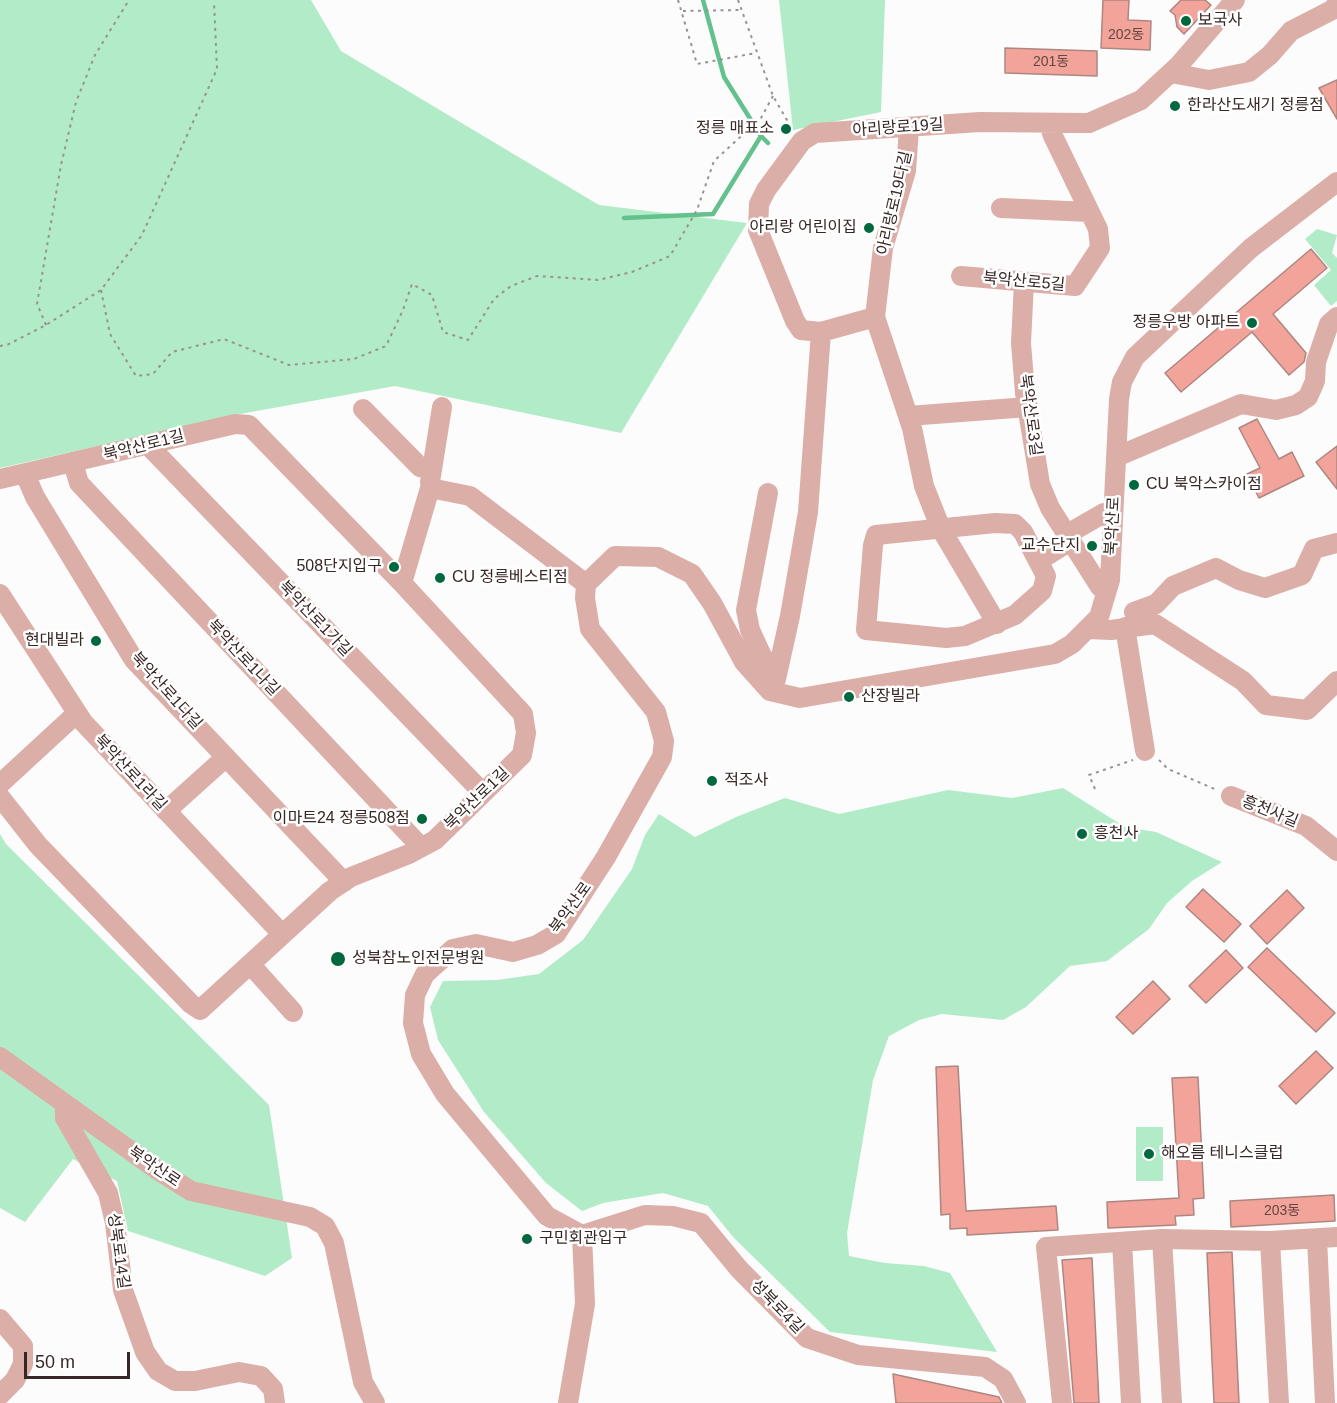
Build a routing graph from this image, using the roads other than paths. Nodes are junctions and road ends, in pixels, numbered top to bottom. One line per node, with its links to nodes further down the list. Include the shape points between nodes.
1 (1235, 0): 3 (street, 아리랑로19길)
2 (1337, 4): 3 (street, via 1291,31 1249,72 1209,80)
3 (1171, 73): 4 (street, 아리랑로19길, via 1142,100 1089,123)
4 (1049, 123): 5 (street, 아리랑로19길, via 980,122); 8 (street, 북악산로5길)
5 (909, 128): 11 (street, 아리랑로19다길, via 906,171 883,248); 13 (street, 아리랑로19길, via 815,133 802,141 759,204 758,230 795,321 801,330)
6 (1337, 182): 19 (street, 북악산로, via 1251,248 1135,357 1122,382)
7 (1001, 207): 8 (street)
8 (1089, 212): 10 (street, 북악산로5길, via 1098,229 1100,248 1075,286)
9 (961, 276): 10 (street, 북악산로5길)
10 (1024, 282): 15 (street, 북악산로3길, via 1021,343)
11 (875, 317): 13 (street); 17 (street, 아리랑로19다길)
12 (1337, 317): 19 (street, via 1329,324 1308,397 1296,405 1276,410 1241,404)
13 (821, 332): 38 (street, via 808,512)
14 (442, 407): 23 (street)
15 (1028, 407): 17 (street); 27 (street, 북악산로3길, via 1040,484)
16 (363, 409): 23 (street)
17 (908, 416): 26 (street, 아리랑로19다길, via 924,486)
18 (148, 445): 20 (street, 북악산로1길); 31 (street, 북악산로1길, via 235,424 249,426); 43 (street, 북악산로1가길)
19 (1116, 457): 25 (street, 북악산로)
20 (73, 463): 21 (street, 북악산로1길); 47 (street, 북악산로1나길, via 79,483)
21 (25, 474): 22 (street, 북악산로1길); 41 (street, 북악산로1다길, via 35,497 134,660)
22 (0, 479)
23 (431, 479): 31 (street); 32 (street, via 470,496)
24 (768, 493): 38 (street, via 746,610 750,630)
25 (1113, 513): 27 (street, via 1104,513 1071,532); 36 (street, 북악산로, via 1110,580 1099,617)
26 (941, 529): 29 (street, via 1015,524); 35 (street, 아리랑로19다길); 35 (street, via 876,535 866,630 946,638 965,636)
27 (1070, 541): 29 (street); 30 (street, 북악산로3길)
28 (1337, 543): 34 (street, via 1314,549 1302,575 1265,588 1216,568 1173,586 1156,604)
29 (1040, 560): 35 (street, via 1046,576 1042,591 1015,615)
30 (1094, 580)
31 (402, 583): 43 (street, 북악산로1길, via 523,714 526,733 522,755)
32 (586, 584): 38 (street, via 615,556 658,557 692,574 744,662); 55 (street, 북악산로, via 590,629 656,712 664,741 662,757 612,848 556,934 513,952 476,944 453,949 425,974 415,995 413,1023 422,1054 445,1094 547,1216)
33 (0, 594): 39 (street, 북악산로1라길)
34 (1125, 614): 36 (street, via 1111,630); 37 (street, via 1155,624 1243,681 1266,705 1307,710); 40 (street)
35 (997, 624)
36 (1087, 629): 38 (street, 북악산로, via 1055,654 800,698)
37 (1337, 681)
38 (774, 682)
39 (77, 713): 42 (street); 46 (street, 북악산로1라길)
40 (1147, 754)
41 (226, 757): 46 (street); 49 (street, 북악산로1다길)
42 (0, 784)
43 (483, 793): 47 (street, 북악산로1길, via 435,840)
44 (1231, 796): 48 (street, 흥천사길, via 1306,826)
45 (0, 797): 51 (street, 북악산로1길, via 38,845 191,1004 200,1010)
46 (166, 811): 50 (street, 북악산로1라길)
47 (421, 848): 49 (street, 북악산로1길)
48 (1337, 851)
49 (344, 882): 50 (street, 북악산로1길)
50 (282, 934): 51 (street, 북악산로1길)
51 (250, 964): 52 (street)
52 (293, 1012)
53 (0, 1057): 54 (street, 북악산로)
54 (65, 1105): 63 (street, 성북로14길, via 64,1118 108,1193 116,1223 123,1290 145,1352 158,1371 175,1381 239,1372 261,1376 273,1389); 64 (street, 북악산로, via 191,1191 310,1216 325,1226 334,1243 363,1382)
55 (582, 1235): 65 (street, via 585,1304); 66 (street, 성북로4길, via 645,1215 701,1223 807,1338 858,1355 985,1367 1003,1379)
56 (1337, 1237): 58 (street)
57 (1162, 1239): 59 (street); 60 (street); 69 (street)
58 (1317, 1239): 59 (street); 71 (street)
59 (1270, 1240): 70 (street)
60 (1122, 1242): 67 (street, via 1046,1246); 68 (street)
61 (0, 1319): 62 (street, via 23,1346 23,1364 15,1380)
62 (0, 1395)
63 (275, 1403)
64 (375, 1403)
65 (568, 1403)
66 (1016, 1403)
67 (1062, 1403)
68 (1131, 1403)
69 (1172, 1403)
70 (1279, 1403)
71 (1325, 1403)

